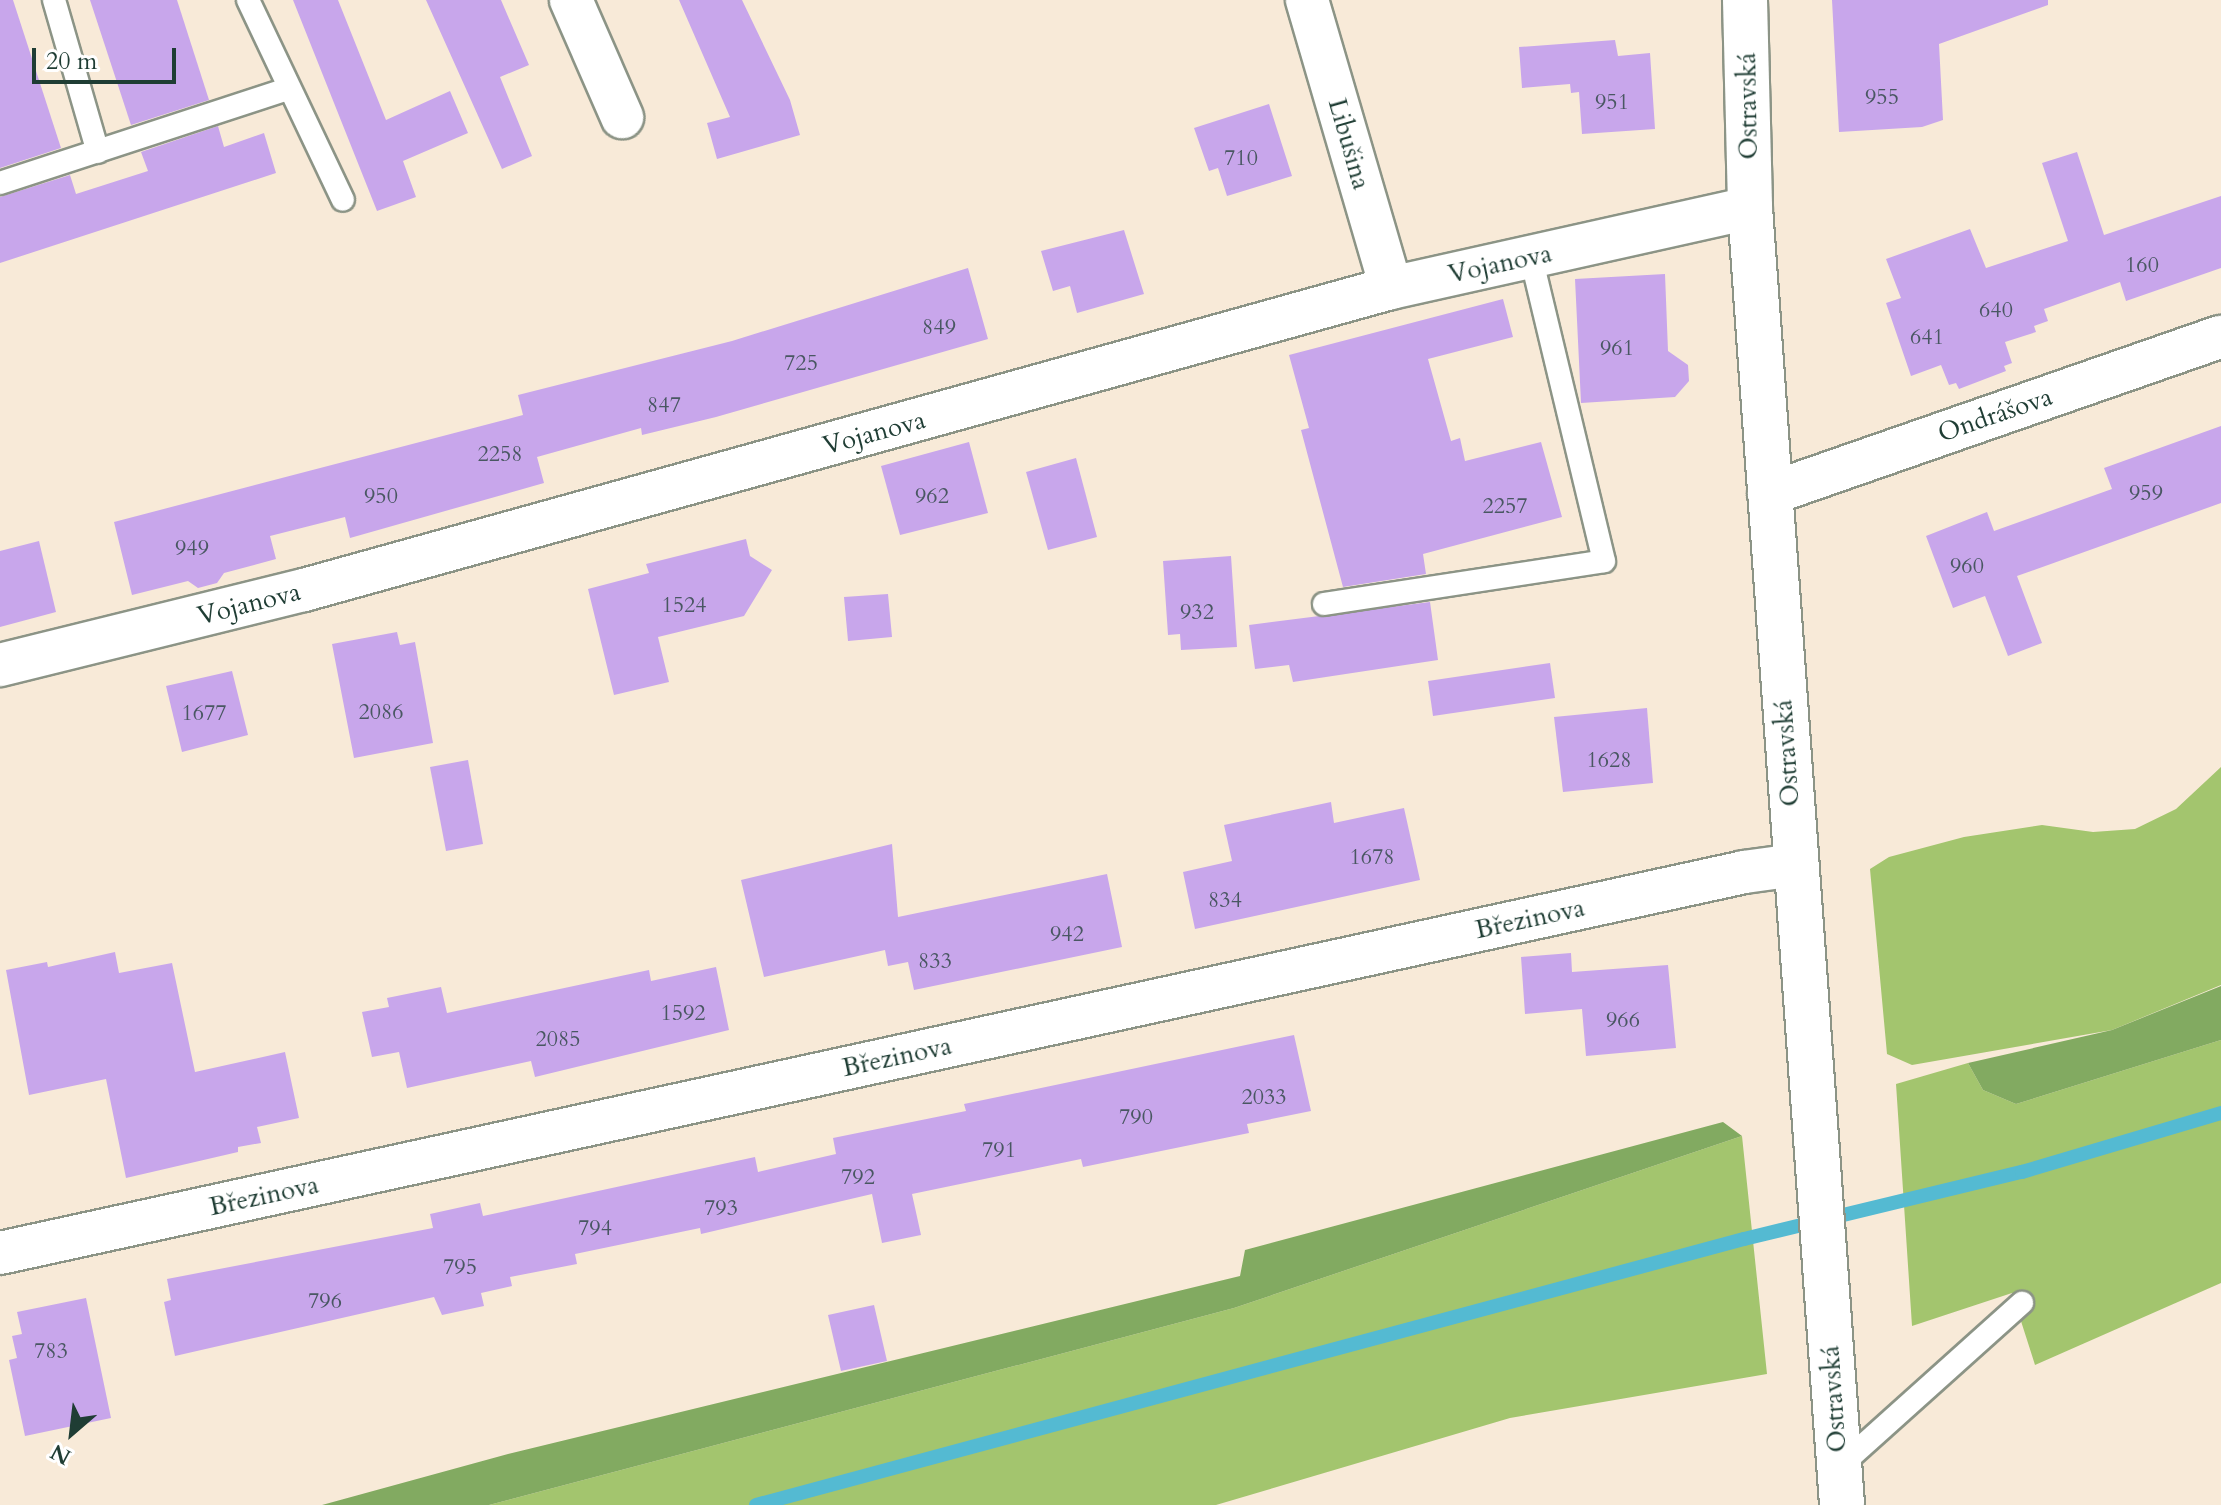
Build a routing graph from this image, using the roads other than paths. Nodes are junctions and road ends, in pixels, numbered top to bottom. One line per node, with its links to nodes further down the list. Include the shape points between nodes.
1 (54, 0): 8 (lane)
2 (248, 0): 6 (lane)
3 (571, 0): 7 (street)
4 (1307, 0): 13 (street, Libušina)
5 (1745, 0): 11 (street, Ostravská)
6 (287, 89): 8 (lane); 10 (lane)
7 (622, 117)
8 (98, 152): 9 (lane)
9 (0, 183)
10 (343, 200)
11 (1750, 208): 12 (street, Vojanova); 15 (street, Ostravská)
12 (1531, 258): 13 (street, Vojanova); 16 (lane, via 1604,561)
13 (1391, 288): 17 (street, Vojanova, via 304,590)
14 (2221, 337): 15 (street, Ondrášova)
15 (1769, 494): 18 (street, Ostravská)
16 (1324, 604)
17 (0, 665)
18 (1795, 865): 19 (street, Březinova); 21 (street, Ostravská)
19 (0, 1253)
20 (2022, 1303): 21 (lane)
21 (1840, 1486)

